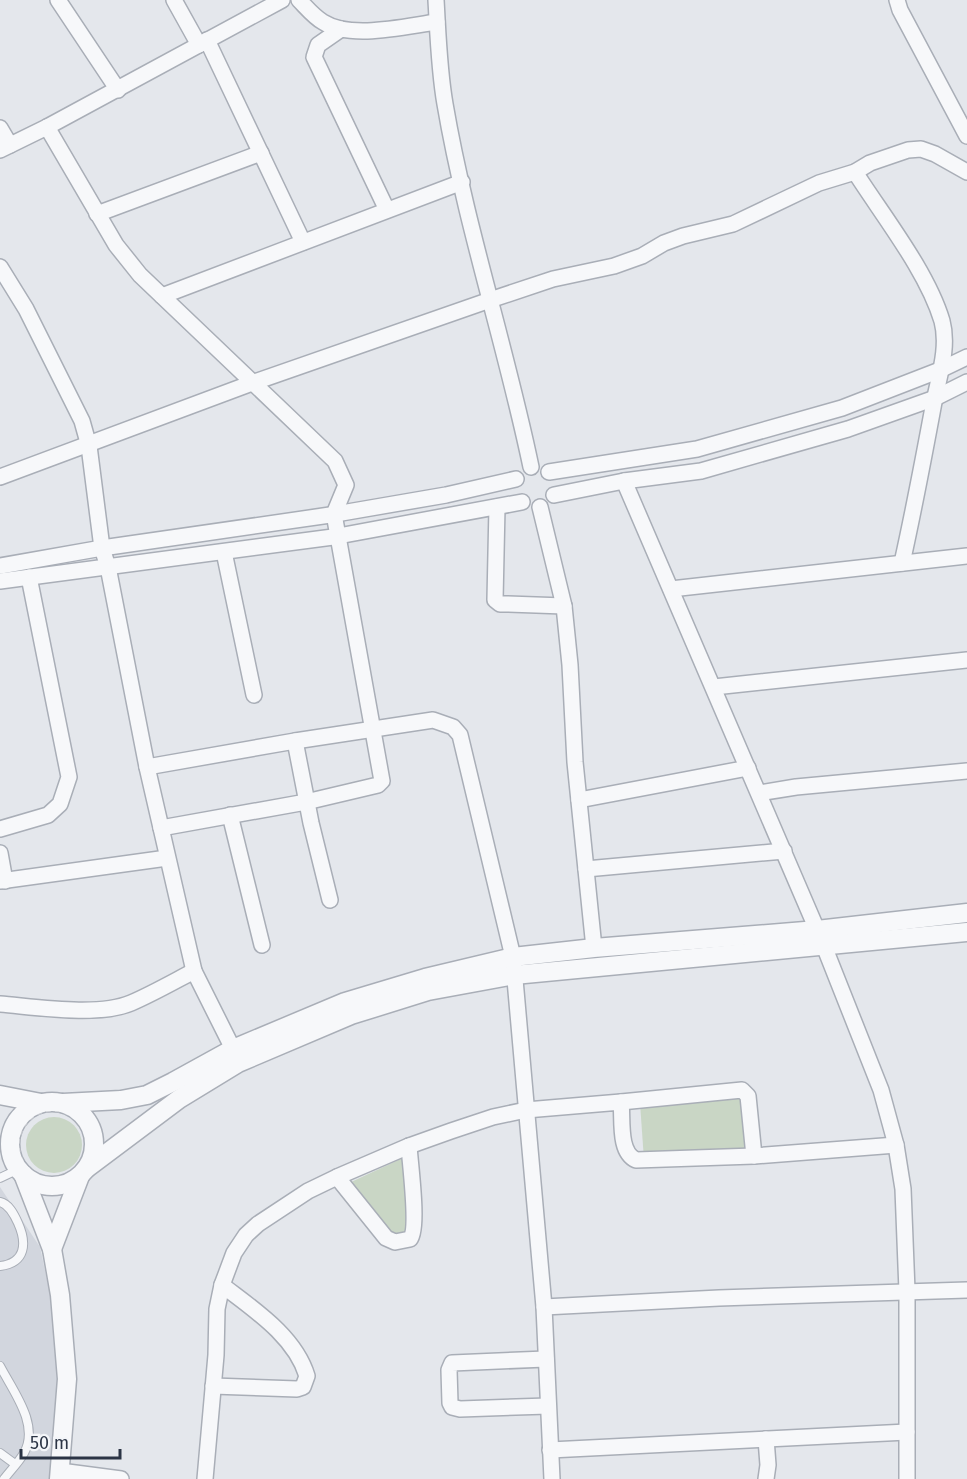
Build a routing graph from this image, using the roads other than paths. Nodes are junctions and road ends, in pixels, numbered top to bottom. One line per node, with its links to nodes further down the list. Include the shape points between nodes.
1 (58, 0): 10 (street)
2 (174, 0): 9 (street)
3 (282, 0): 9 (street)
4 (299, 0): 8 (street, via 323,22)
5 (436, 0): 7 (street)
6 (897, 0): 13 (street)
7 (437, 22): 8 (street, via 374,30); 18 (street, via 445,103)
8 (341, 29): 19 (street, via 318,45 314,57)
9 (203, 42): 10 (street); 15 (street)
10 (118, 90): 11 (street)
11 (47, 127): 14 (street); 20 (street)
12 (0, 128): 14 (street)
13 (967, 136)
14 (5, 147)
15 (261, 153): 20 (street); 21 (street)
16 (855, 172): 17 (street, via 870,163 921,149); 24 (street, via 819,183 733,224 683,236 614,266 553,279); 26 (street, via 931,293 942,322 945,348)
17 (967, 172)
18 (462, 182): 19 (street); 24 (street)
19 (387, 210): 21 (street)
20 (97, 214): 23 (street, via 116,245)
21 (303, 242): 23 (street)
22 (0, 267): 30 (street, via 73,400)
23 (162, 297): 28 (street)
24 (490, 300): 28 (street); 31 (street)
25 (967, 357): 26 (street)
26 (940, 370): 29 (street); 32 (street, via 842,408 697,449)
27 (967, 382): 29 (street)
28 (252, 383): 30 (street); 40 (street, via 335,461 346,485)
29 (935, 398): 35 (street, via 848,429 701,471); 45 (street)
30 (89, 446): 33 (street); 42 (street)
31 (531, 467): 32 (street); 34 (street)
32 (549, 472): 36 (street, via 555,483)
33 (0, 477)
34 (516, 479): 37 (street, via 515,492); 40 (street)
35 (624, 481): 36 (street); 50 (street)
36 (554, 495): 39 (street)
37 (522, 502): 38 (street); 39 (street)
38 (497, 507): 41 (street); 51 (street, via 495,600 500,604)
39 (540, 507): 51 (street)
40 (334, 514): 41 (street); 42 (street)
41 (338, 536): 43 (street); 55 (street)
42 (102, 548): 46 (street); 47 (street)
43 (224, 552): 47 (street); 54 (street)
44 (967, 556): 45 (street)
45 (902, 562): 50 (street)
46 (0, 566)
47 (108, 567): 48 (street); 57 (street)
48 (29, 577): 49 (street); 65 (street, via 69,777 60,804 48,815)
49 (0, 581)
50 (671, 589): 53 (street)
51 (564, 606): 61 (street)
52 (967, 660): 53 (street)
53 (714, 687): 58 (street)
54 (254, 696)
55 (372, 729): 56 (street); 62 (street, via 381,783); 77 (street, via 433,720 453,727 460,735)
56 (295, 741): 57 (street); 62 (street)
57 (147, 767): 64 (street)
58 (748, 768): 60 (street); 61 (street)
59 (967, 771): 60 (street)
60 (759, 793): 66 (street)
61 (579, 800): 69 (street)
62 (306, 802): 63 (street); 71 (street)
63 (230, 815): 64 (street); 75 (street)
64 (161, 828): 68 (street)
65 (0, 829)
66 (784, 851): 69 (street); 74 (street)
67 (0, 853): 70 (street)
68 (167, 858): 70 (street); 78 (street)
69 (586, 868): 76 (street)
70 (3, 881)
71 (330, 900)
72 (967, 913): 74 (street)
73 (967, 932): 74 (street)
74 (821, 938): 76 (street); 77 (street); 86 (street, via 881,1090)
75 (262, 945)
76 (594, 948): 77 (street)
77 (513, 966): 80 (street, via 351,1015); 85 (street)
78 (194, 971): 79 (street, via 129,1004 108,1009); 80 (street)
79 (0, 1004)
80 (235, 1056): 84 (street, via 147,1095); 91 (street)
81 (0, 1095): 83 (street)
82 (621, 1102): 85 (street); 89 (street, via 625,1149 631,1158); 89 (street, via 742,1090 748,1096)
83 (41, 1103): 84 (street); 90 (street, via 17,1120 11,1134 10,1149)
84 (63, 1103): 91 (street, via 83,1115 94,1135 92,1158)
85 (525, 1110): 87 (street); 100 (street)
86 (896, 1144): 89 (street); 99 (street, via 903,1189)
87 (409, 1146): 92 (street); 92 (street, via 414,1217 410,1239 395,1242 386,1238)
88 (0, 1150): 90 (street)
89 (754, 1156)
90 (19, 1169): 91 (street, via 31,1180 51,1186 71,1181); 93 (lane); 95 (street)
91 (83, 1172): 95 (street)
92 (337, 1177): 97 (street, via 274,1212 246,1235 234,1253)
93 (0, 1178)
94 (0, 1202): 96 (lane, via 14,1214 25,1239 22,1252 10,1265)
95 (52, 1249): 110 (street, via 67,1379)
96 (0, 1266)
97 (222, 1285): 103 (street); 103 (street, via 269,1322 297,1353 307,1376 303,1387 289,1390)
98 (967, 1290): 99 (street)
99 (907, 1291): 100 (street); 105 (street)
100 (544, 1307): 101 (street)
101 (546, 1359): 104 (street); 104 (street, via 452,1364 450,1403 460,1409)
102 (0, 1366): 109 (lane, via 31,1433 25,1453)
103 (213, 1386): 113 (street)
104 (548, 1406): 107 (street)
105 (907, 1432): 106 (street); 116 (street)
106 (766, 1439): 107 (street); 115 (street)
107 (550, 1450): 114 (street)
108 (0, 1453): 109 (lane)
109 (15, 1464): 111 (lane)
110 (59, 1475): 112 (street)
111 (4, 1479)
112 (121, 1479)
113 (205, 1479)
114 (552, 1479)
115 (766, 1479)
116 (907, 1479)

